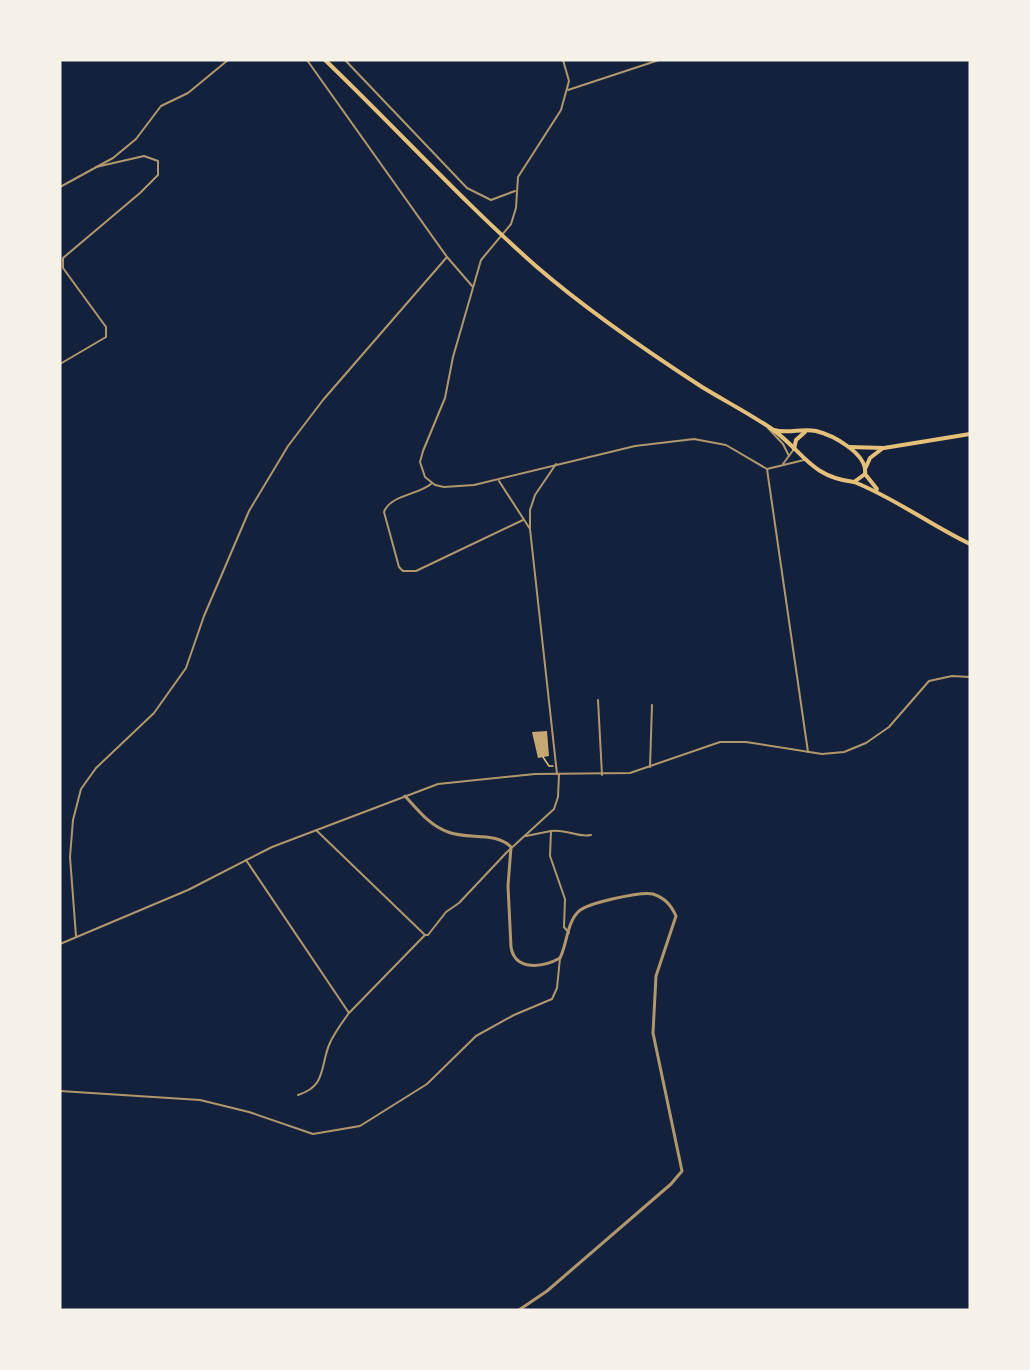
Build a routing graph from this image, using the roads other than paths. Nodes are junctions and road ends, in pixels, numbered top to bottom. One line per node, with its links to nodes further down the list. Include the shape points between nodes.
1 (228, 60): 8 (street, via 188,93 161,106 136,139)
2 (307, 60): 12 (street)
3 (325, 60): 11 (main road)
4 (345, 60): 10 (street, via 467,188 491,200)
5 (564, 60): 7 (street)
6 (659, 60): 7 (street)
7 (568, 90): 10 (street, via 561,110 518,177)
8 (96, 167): 9 (street); 14 (street, via 144,156 158,161 158,175 63,258 63,268 106,327 106,337)
9 (60, 187)
10 (515, 191): 11 (street, via 516,208)
11 (503, 233): 13 (street, via 481,260); 15 (main road, via 536,266 637,343)
12 (447, 257): 13 (street); 52 (street, via 288,446 249,511 186,668 154,713 96,768 81,789 70,856)
13 (472, 288): 31 (street, via 443,406 423,451 422,470)
14 (60, 364)
15 (765, 424): 16 (main road); 22 (street)
16 (774, 430): 17 (main road); 21 (main road)
17 (808, 431): 19 (main road, via 819,432); 21 (main road, via 796,440)
18 (970, 434): 20 (main road)
19 (846, 447): 20 (main road); 26 (main road, via 857,453)
20 (884, 448): 26 (main road, via 870,458)
21 (794, 449): 22 (street); 23 (main road)
22 (789, 456): 25 (street)
23 (804, 460): 25 (street); 30 (main road, via 833,477)
24 (556, 464): 27 (street, via 694,439 726,445); 29 (street); 34 (street, via 535,495)
25 (783, 465): 27 (street)
26 (866, 467): 28 (main road)
27 (767, 469): 39 (street)
28 (866, 474): 30 (main road); 32 (main road)
29 (499, 481): 31 (street, via 453,488); 33 (street)
30 (854, 482): 32 (main road)
31 (432, 483): 33 (street, via 390,503 384,512 403,571 416,572)
32 (879, 492): 35 (main road)
33 (523, 520): 34 (street)
34 (530, 529): 41 (street)
35 (970, 544)
36 (970, 677): 39 (street, via 929,681 889,727 855,749 834,754)
37 (598, 700): 42 (street)
38 (652, 705): 40 (street)
39 (808, 752): 40 (street, via 720,742)
40 (650, 767): 42 (street)
41 (558, 774): 42 (street); 43 (street, via 452,782); 47 (street, via 554,809)
42 (602, 775)
43 (405, 796): 44 (street); 48 (street, via 428,820 447,832 492,838)
44 (316, 830): 49 (street); 51 (street)
45 (551, 831): 46 (street); 47 (street); 50 (street, via 550,856 565,899 564,927)
46 (591, 835)
47 (526, 836): 48 (street)
48 (511, 847): 51 (street); 54 (street, via 508,886 512,955 528,965)
49 (246, 861): 52 (street, via 188,890); 55 (street)
50 (569, 933): 54 (street); 58 (street, via 571,922 583,907 650,893 665,900 676,915 656,976 653,1033 682,1171 663,1192 547,1291)
51 (425, 935): 55 (street)
52 (76, 936): 53 (street)
53 (60, 944)
54 (560, 958): 56 (street, via 552,999 476,1036 427,1084 360,1126 313,1134 200,1100)
55 (349, 1013): 57 (street, via 334,1034 318,1081)
56 (60, 1091)
57 (298, 1095)
58 (519, 1310)

